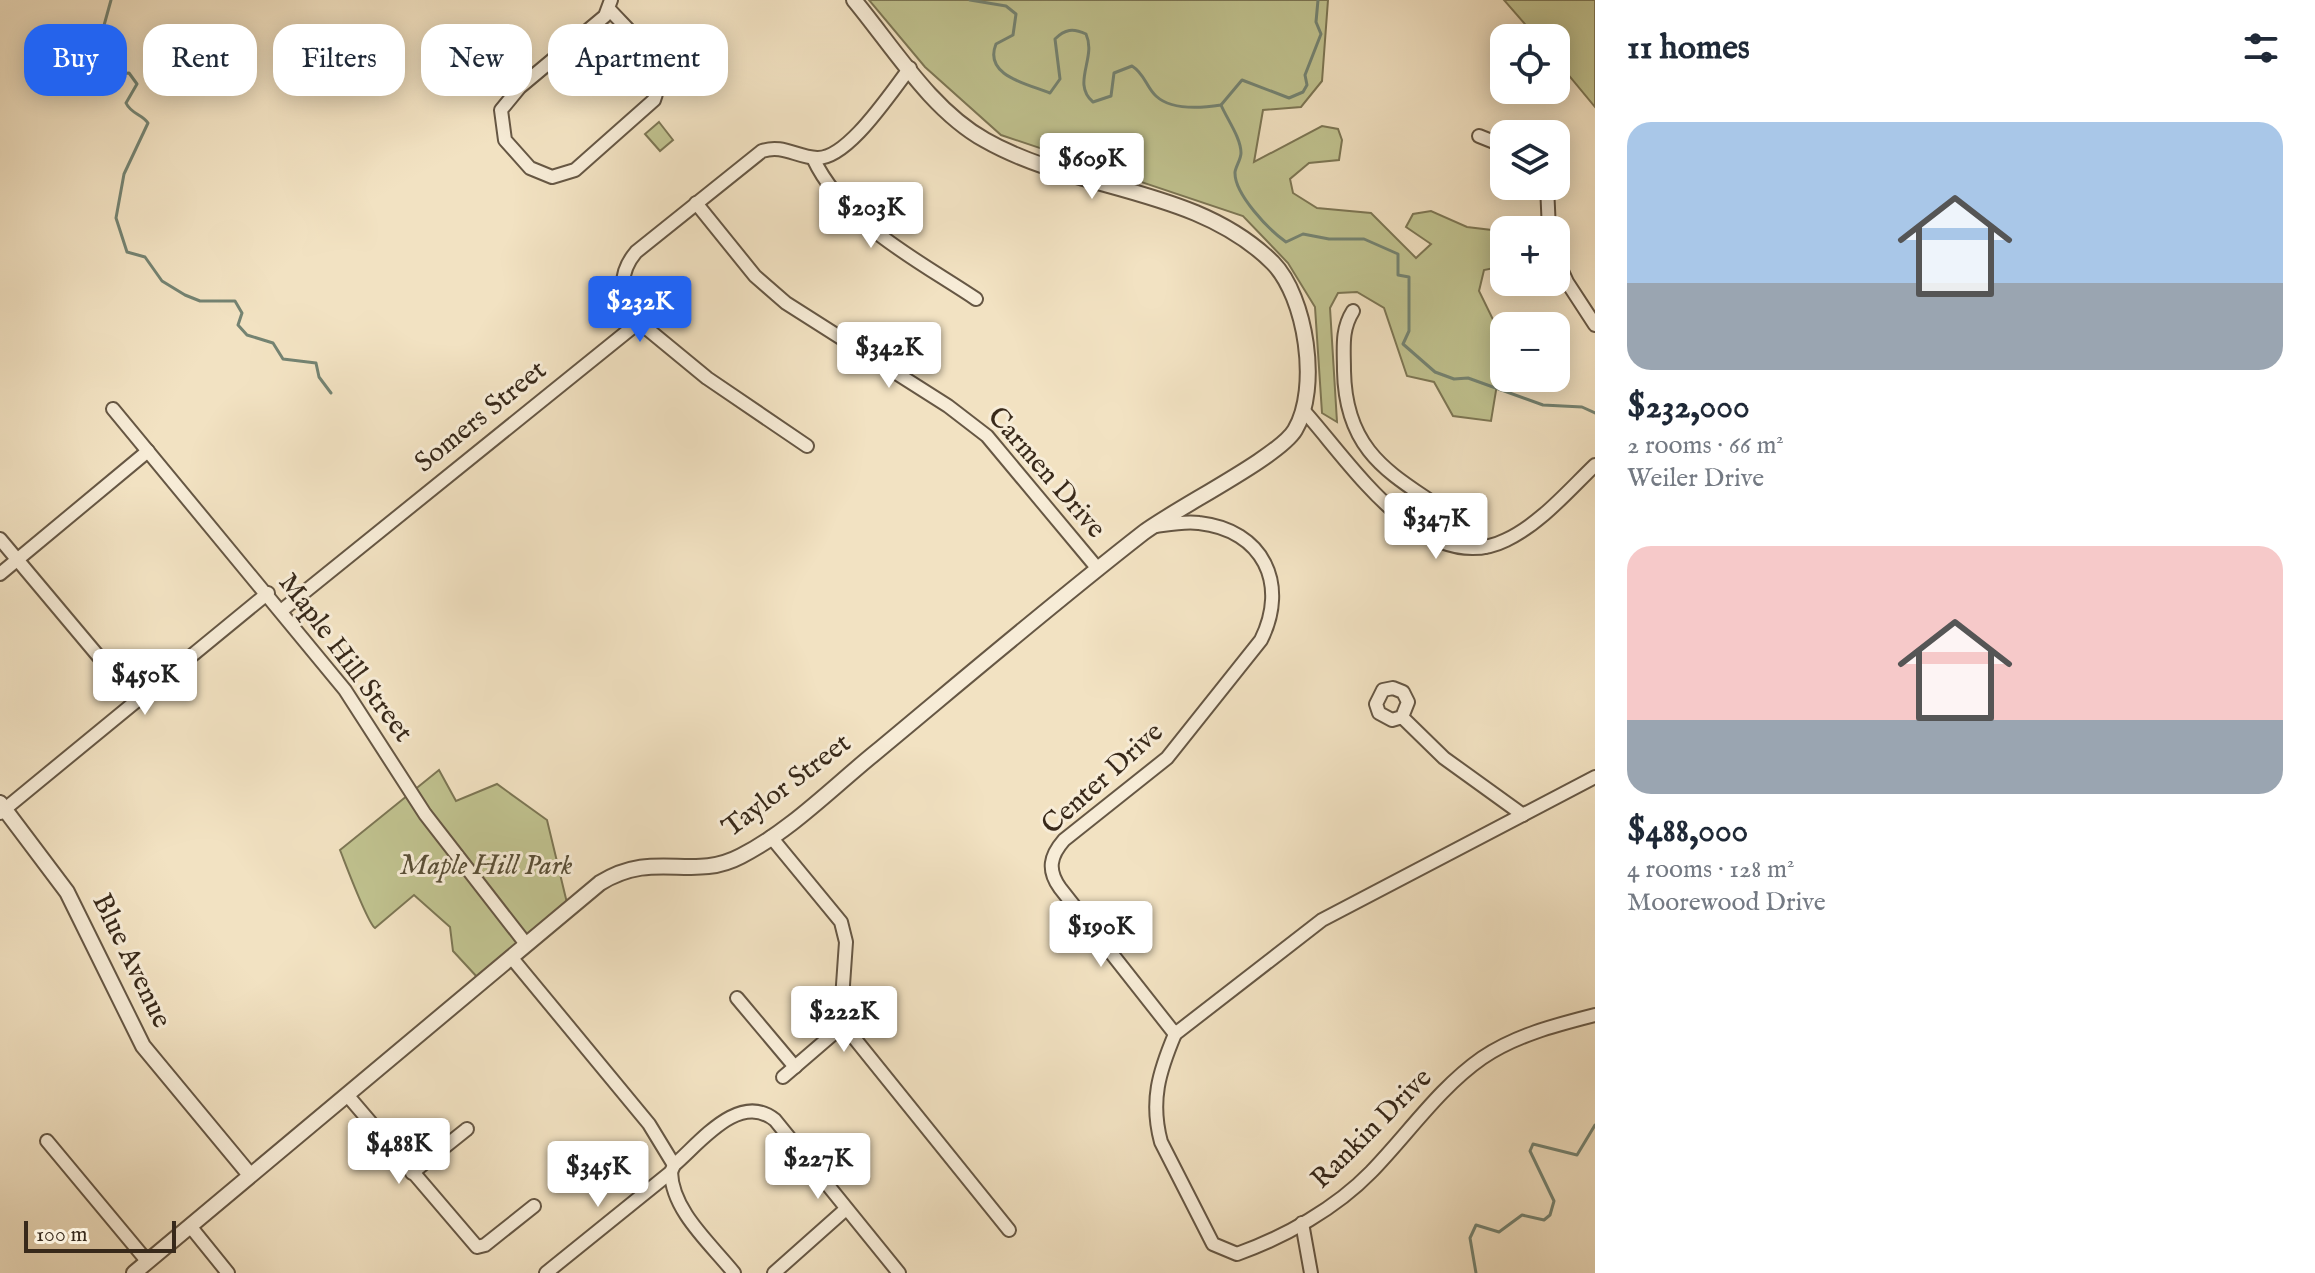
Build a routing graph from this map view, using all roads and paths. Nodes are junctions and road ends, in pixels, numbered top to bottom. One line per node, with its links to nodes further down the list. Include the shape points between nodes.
1 (854, 0): 3 (street)
2 (610, 4): 2 (street, via 501,110 505,140 541,175 575,170 654,100 659,87 656,63)
3 (910, 68): 6 (street, via 850,141 826,158); 14 (street, via 948,112 986,141 1048,167 1211,219 1261,252 1291,286 1299,308 1307,365)
4 (1479, 136): 5 (street)
5 (1490, 140)
6 (813, 158): 7 (street, via 783,148 762,151); 9 (street, via 822,179 862,221)
7 (696, 203): 11 (street, via 636,252 622,271 624,295); 22 (street, Carmen Drive, via 755,276 786,303 987,436)
8 (1570, 287): 12 (street)
9 (976, 299)
10 (1353, 311): 20 (street, via 1344,326 1345,385 1356,428 1391,474 1460,522)
11 (639, 322): 15 (street, via 707,378); 25 (street, Somers Street)
12 (1595, 325)
13 (113, 409): 16 (street, Maple Hill Street)
14 (1304, 411): 18 (street, Taylor Street, via 1281,445); 20 (street, via 1407,522 1457,549)
15 (807, 446)
16 (148, 451): 21 (street); 24 (street, Maple Hill Street)
17 (1595, 465): 20 (street, via 1524,529)
18 (1153, 526): 22 (street, Taylor Street); 37 (street, Center Drive, via 1198,522 1236,533 1267,566 1274,599 1261,640 1177,748 1064,840 1051,858 1054,880)
19 (0, 539): 21 (street)
20 (1485, 547)
21 (18, 559): 23 (street); 26 (street)
22 (1098, 569): 31 (street, Taylor Street)
23 (0, 574)
24 (268, 593): 25 (street, Maple Hill Street); 26 (street)
25 (281, 611): 32 (street, Maple Hill Street, via 345,690 425,814)
26 (136, 701): 29 (street)
27 (1402, 717): 30 (street, via 1444,758)
28 (1595, 777): 30 (street)
29 (2, 808): 45 (street, Blue Avenue, via 67,892 143,1046)
30 (1523, 815): 37 (street, via 1322,920)
31 (771, 837): 32 (street, Taylor Street, via 711,866 648,864 624,869); 36 (street, via 841,922 846,942)
32 (526, 944): 33 (street, Taylor Street)
33 (511, 957): 40 (street, Taylor Street); 43 (street, via 649,1124)
34 (737, 998): 38 (street)
35 (1595, 1015): 48 (street, Rankin Drive, via 1541,1029 1486,1056 1456,1079 1355,1187)
36 (840, 1028): 38 (street); 50 (street, via 855,1039)
37 (1175, 1034): 48 (street, Rankin Drive, via 1156,1088 1156,1124 1213,1244 1237,1254)
38 (795, 1067): 39 (street)
39 (783, 1077)
40 (348, 1096): 44 (street); 45 (street, Taylor Street)
41 (467, 1129): 44 (street)
42 (47, 1141): 51 (street)
43 (673, 1169): 47 (street, via 733,1116 762,1112 775,1120); 54 (street); 55 (street, via 672,1187 679,1203)
44 (412, 1173): 46 (street, via 477,1247)
45 (250, 1175): 49 (street, Taylor Street)
46 (534, 1206)
47 (846, 1209): 56 (street); 57 (street)
48 (1302, 1223): 58 (street)
49 (190, 1226): 51 (street, Taylor Street); 53 (street)
50 (1009, 1230)
51 (147, 1261): 52 (street, Taylor Street)
52 (134, 1273)
53 (228, 1273)
54 (546, 1273)
55 (734, 1273)
56 (774, 1273)
57 (899, 1273)
58 (1311, 1273)

